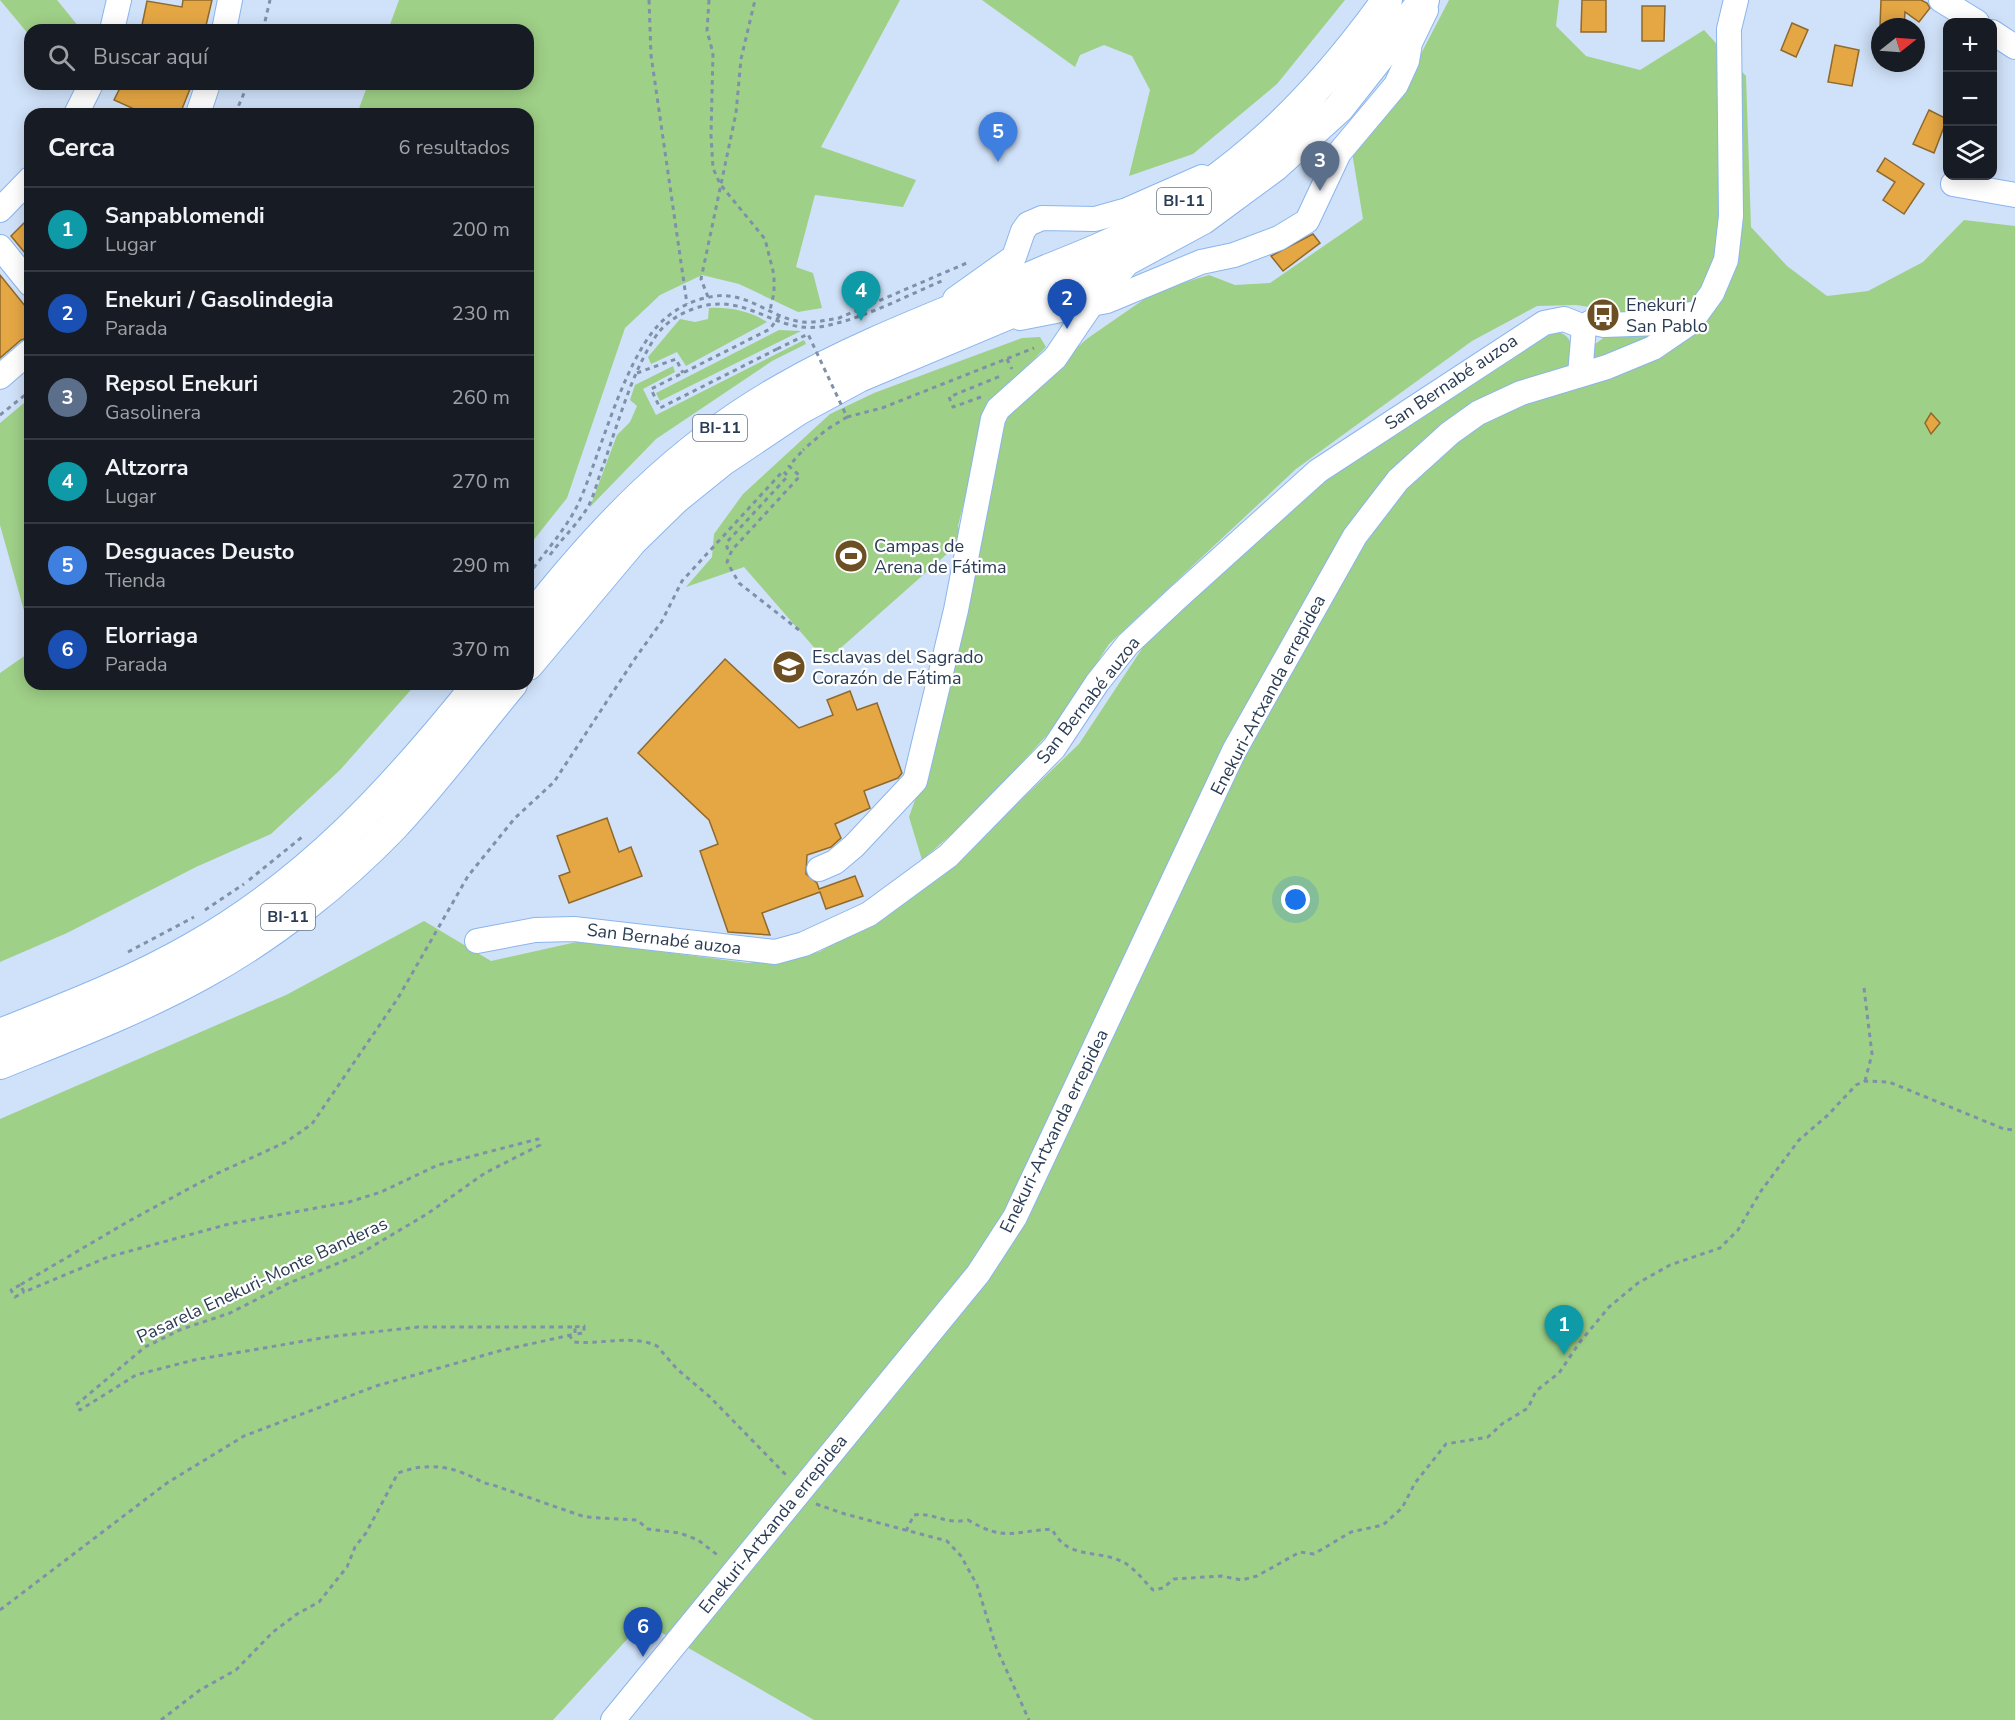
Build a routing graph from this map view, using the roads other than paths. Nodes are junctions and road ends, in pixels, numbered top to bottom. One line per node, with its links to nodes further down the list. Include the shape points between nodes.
1 (119, 0): 9 (street)
2 (230, 0): 10 (street)
3 (1387, 0): 17 (main road, BI-11, via 1317,89)
4 (1424, 0): 23 (main road, BI-11, via 1339,108 1275,166 1203,219)
5 (1431, 0): 25 (street, via 1410,43 1396,86 1338,153 1307,221 1279,238 1243,252 1201,262)
6 (1736, 0): 26 (street, Enekuri-Artxanda errepidea, via 1729,29 1731,216 1726,260)
7 (1941, 0): 8 (street)
8 (1970, 18)
9 (113, 24)
10 (225, 24)
11 (1997, 36): 12 (street)
12 (2015, 47)
13 (89, 90): 15 (street)
14 (206, 90): 16 (street)
15 (79, 108)
16 (200, 108)
17 (1245, 158): 28 (main road, BI-11, via 1192,196 1121,238); 28 (street, via 1127,210 1095,219 1041,218 1028,224 1014,257)
18 (1953, 184): 20 (street)
19 (24, 185): 21 (street)
20 (2015, 195)
21 (0, 210)
22 (0, 247): 24 (street)
23 (1131, 260): 25 (street); 27 (main road, BI-11)
24 (24, 277)
25 (1091, 304): 27 (street); 31 (street)
26 (1701, 310): 29 (street, San Bernabé auzoa, via 1661,323); 32 (street, Enekuri-Artxanda errepidea, via 1691,322 1653,348)
27 (1014, 317): 31 (street, via 1041,329 1050,338); 36 (main road, BI-11, via 859,377 798,410 722,461 632,541)
28 (924, 321): 35 (main road, BI-11, via 809,373 704,440 654,480 616,518)
29 (1591, 333): 32 (street, via 1612,347); 33 (street); 40 (street, San Bernabé auzoa, via 1564,319 1544,323 1318,471 1128,644 1054,748 948,856 869,914 804,944 775,952 574,929 535,930)
30 (24, 356): 34 (street)
31 (1055, 358): 39 (street, via 998,409 993,419 956,610 915,781 854,846)
32 (1607, 367): 33 (street, Enekuri-Artxanda errepidea)
33 (1580, 375): 43 (street, Enekuri-Artxanda errepidea, via 1521,393 1478,413 1398,480 1354,536 1234,751 1015,1217 978,1274)
34 (0, 376)
35 (534, 615)
36 (534, 658)
37 (473, 690): 41 (main road, BI-11, via 422,755 366,815 333,847 259,905 190,949 117,986)
38 (507, 690): 42 (main road, BI-11, via 392,827 325,889 275,927 204,974 128,1012)
39 (819, 870)
40 (477, 941)
41 (0, 1034)
42 (0, 1064)
43 (613, 1720)

